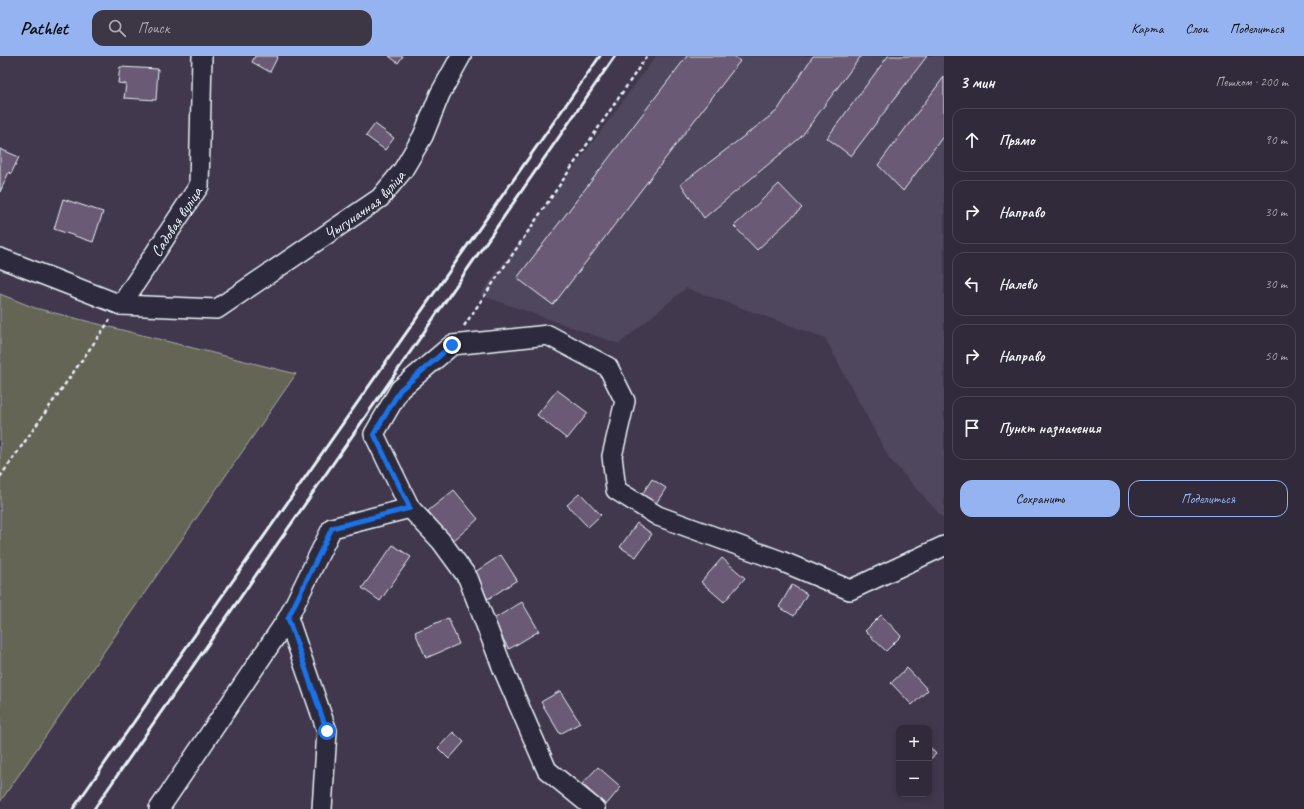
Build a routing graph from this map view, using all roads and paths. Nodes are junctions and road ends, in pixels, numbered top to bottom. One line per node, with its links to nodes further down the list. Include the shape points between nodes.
1 (202, 56): 5 (street, Садовая вуліца, via 199,186)
2 (461, 56): 5 (street, Чыгуначная вуліца, via 440,94 423,136 403,170 380,198 217,309)
3 (647, 56): 6 (path)
4 (0, 258): 5 (street)
5 (121, 305): 7 (path)
6 (452, 345): 8 (street, via 400,390 374,434); 9 (street, via 548,335 608,367 625,401 612,456 616,490 658,516 781,561 850,590)
7 (0, 477)
8 (410, 508): 10 (street, via 332,528); 13 (street, via 441,541 468,578 547,770)
9 (944, 546)
10 (288, 618): 11 (street); 12 (street, via 327,731)
11 (159, 809)
12 (322, 809)
13 (595, 809)

